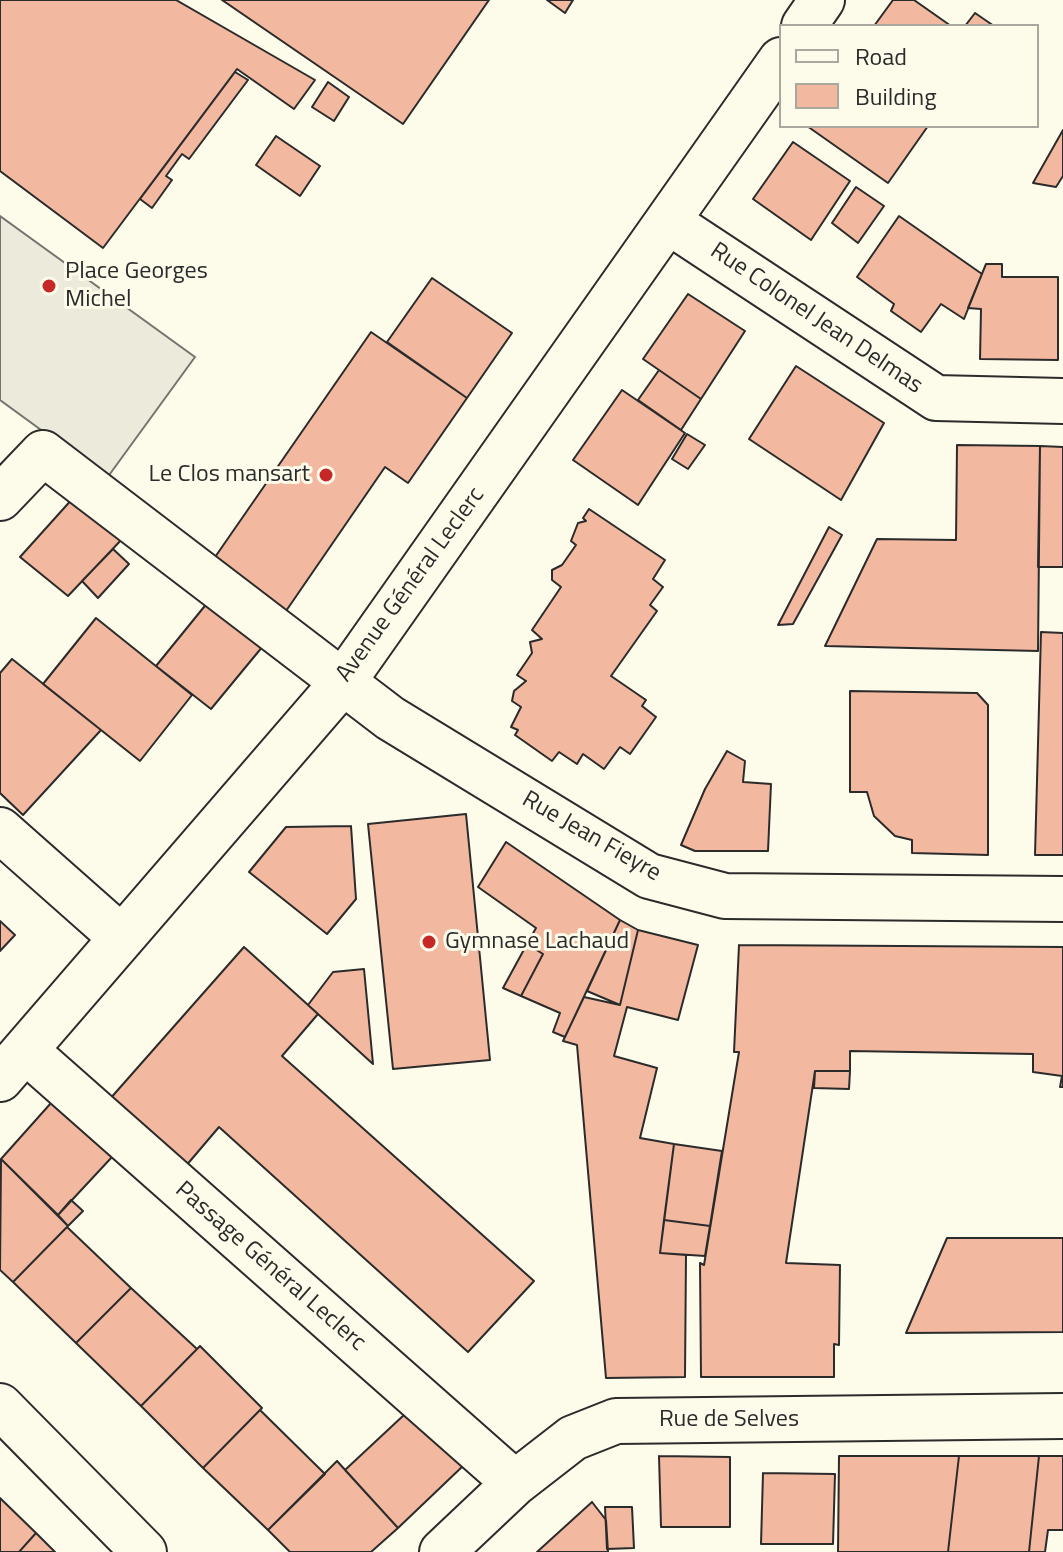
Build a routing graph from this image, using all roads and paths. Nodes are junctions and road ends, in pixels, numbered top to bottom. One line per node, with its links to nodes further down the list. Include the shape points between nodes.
1 (822, 0): 2 (street)
2 (805, 24)
3 (779, 63): 4 (street, Avenue Général Leclerc)
4 (669, 222): 5 (street, Rue Colonel Jean Delmas, via 936,398); 7 (street, Avenue Général Leclerc)
5 (1063, 401)
6 (0, 498): 7 (street, Rue Jean Fieyre, via 43,453)
7 (343, 682): 9 (street, Rue Jean Fieyre, via 390,718 649,876 725,896); 10 (street, Avenue Général Leclerc)
8 (0, 830): 10 (street)
9 (1063, 899)
10 (122, 938): 11 (street, Avenue Général Leclerc)
11 (13, 1065): 14 (street, Passage Général Leclerc)
12 (0, 1406): 15 (street)
13 (1063, 1416): 14 (street, Rue de Selves, via 616,1421 573,1438)
14 (515, 1483): 16 (street, Rue de Selves)
15 (144, 1552)
16 (442, 1552)

